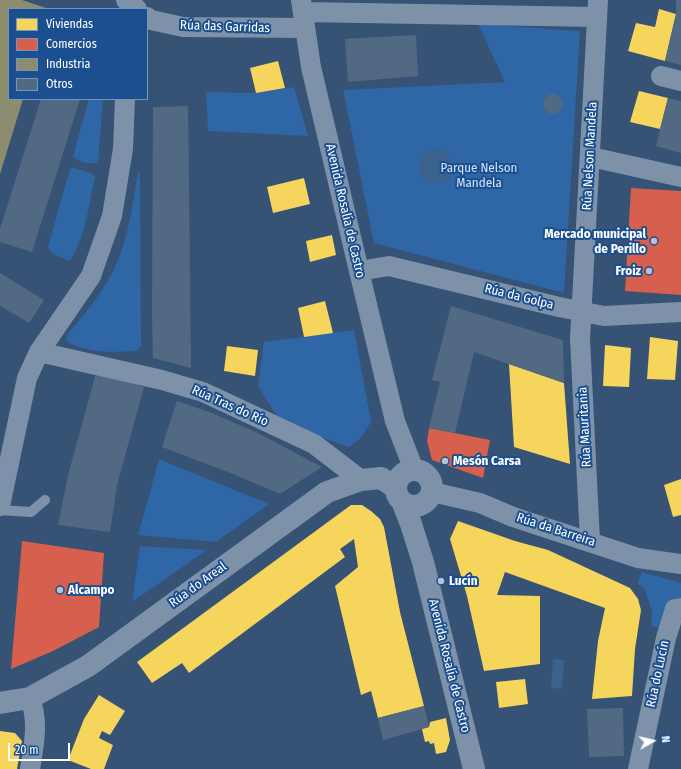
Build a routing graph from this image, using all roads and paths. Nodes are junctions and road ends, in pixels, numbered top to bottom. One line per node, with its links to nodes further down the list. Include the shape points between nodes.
1 (126, 0): 3 (street, Rúa das Garridas)
2 (449, 7): 4 (street); 5 (street)
3 (135, 8)
4 (597, 9): 10 (street, Rúa Nelson Mandela)
5 (303, 14): 6 (street, Rúa das Garridas, via 182,27); 12 (street, Avenida Rosalía de Castro, via 313,74)
6 (148, 18)
7 (661, 76): 8 (street)
8 (681, 81)
9 (125, 100): 15 (street, via 123,149 112,216 91,276)
10 (590, 157): 11 (street); 13 (street, Rúa Nelson Mandela)
11 (681, 178)
12 (359, 271): 13 (street, Rúa da Golpa, via 389,266); 17 (street, Avenida Rosalía de Castro)
13 (581, 312): 14 (street, Rúa da Golpa, via 604,316); 21 (street, Rúa Mauritania, via 580,339)
14 (681, 312)
15 (39, 352): 16 (street, Rúa Tras do Río, via 203,392 314,444); 19 (street, via 27,378)
16 (361, 480): 17 (street, Rúa do Areal, via 380,478); 24 (street, Rúa do Areal, via 327,492 88,666)
17 (410, 489): 21 (street, Rúa da Barreira, via 480,503 513,517); 27 (street, Avenida Rosalía de Castro, via 412,524 424,562)
18 (45, 500): 20 (lane, via 32,512)
19 (0, 506)
20 (0, 510)
21 (590, 541): 22 (street, Rúa da Barreira, via 638,558)
22 (681, 564)
23 (681, 608): 28 (street, Rúa do Lucín, via 675,609 666,638)
24 (30, 698): 25 (street, Rúa do Areal); 26 (street, via 35,713 35,739)
25 (0, 703)
26 (30, 769)
27 (474, 769)
28 (638, 769)

